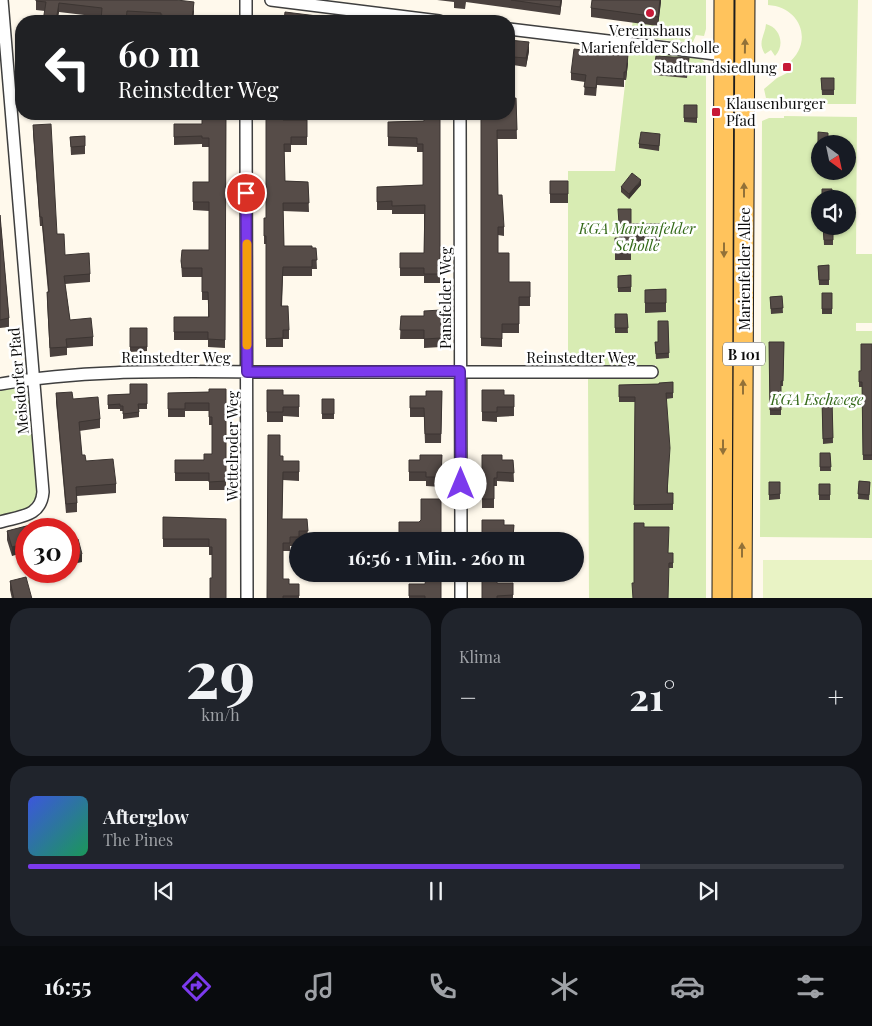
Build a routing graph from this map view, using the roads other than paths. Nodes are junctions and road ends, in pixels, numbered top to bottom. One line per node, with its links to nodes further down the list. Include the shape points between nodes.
1 (2, 0): 15 (street, Meisdorfer Pfad)
2 (246, 0): 6 (street)
3 (271, 0): 7 (street)
4 (724, 0): 9 (main road, Marienfelder Allee / B 101)
5 (745, 0): 23 (main road, Marienfelder Allee / B 101, one-way to 5)
6 (246, 15)
7 (391, 15)
8 (515, 31): 9 (street)
9 (724, 55): 22 (main road, Marienfelder Allee / B 101, one-way to 22)
10 (246, 120): 13 (street, Wettelroder Weg)
11 (460, 120): 12 (street, Pansfelder Weg)
12 (460, 371): 13 (street, Reinstedter Weg); 14 (street, Reinstedter Weg); 18 (street, Pansfelder Weg)
13 (247, 372): 15 (street, Reinstedter Weg, via 105,373); 20 (street, Wettelroder Weg)
14 (652, 372)
15 (33, 378): 16 (street, Reinstedter Weg); 17 (street, Meisdorfer Pfad, via 42,500 32,513)
16 (0, 384)
17 (0, 522)
18 (461, 532)
19 (461, 582): 21 (street)
20 (247, 598)
21 (461, 598)
22 (722, 598)
23 (742, 598)

